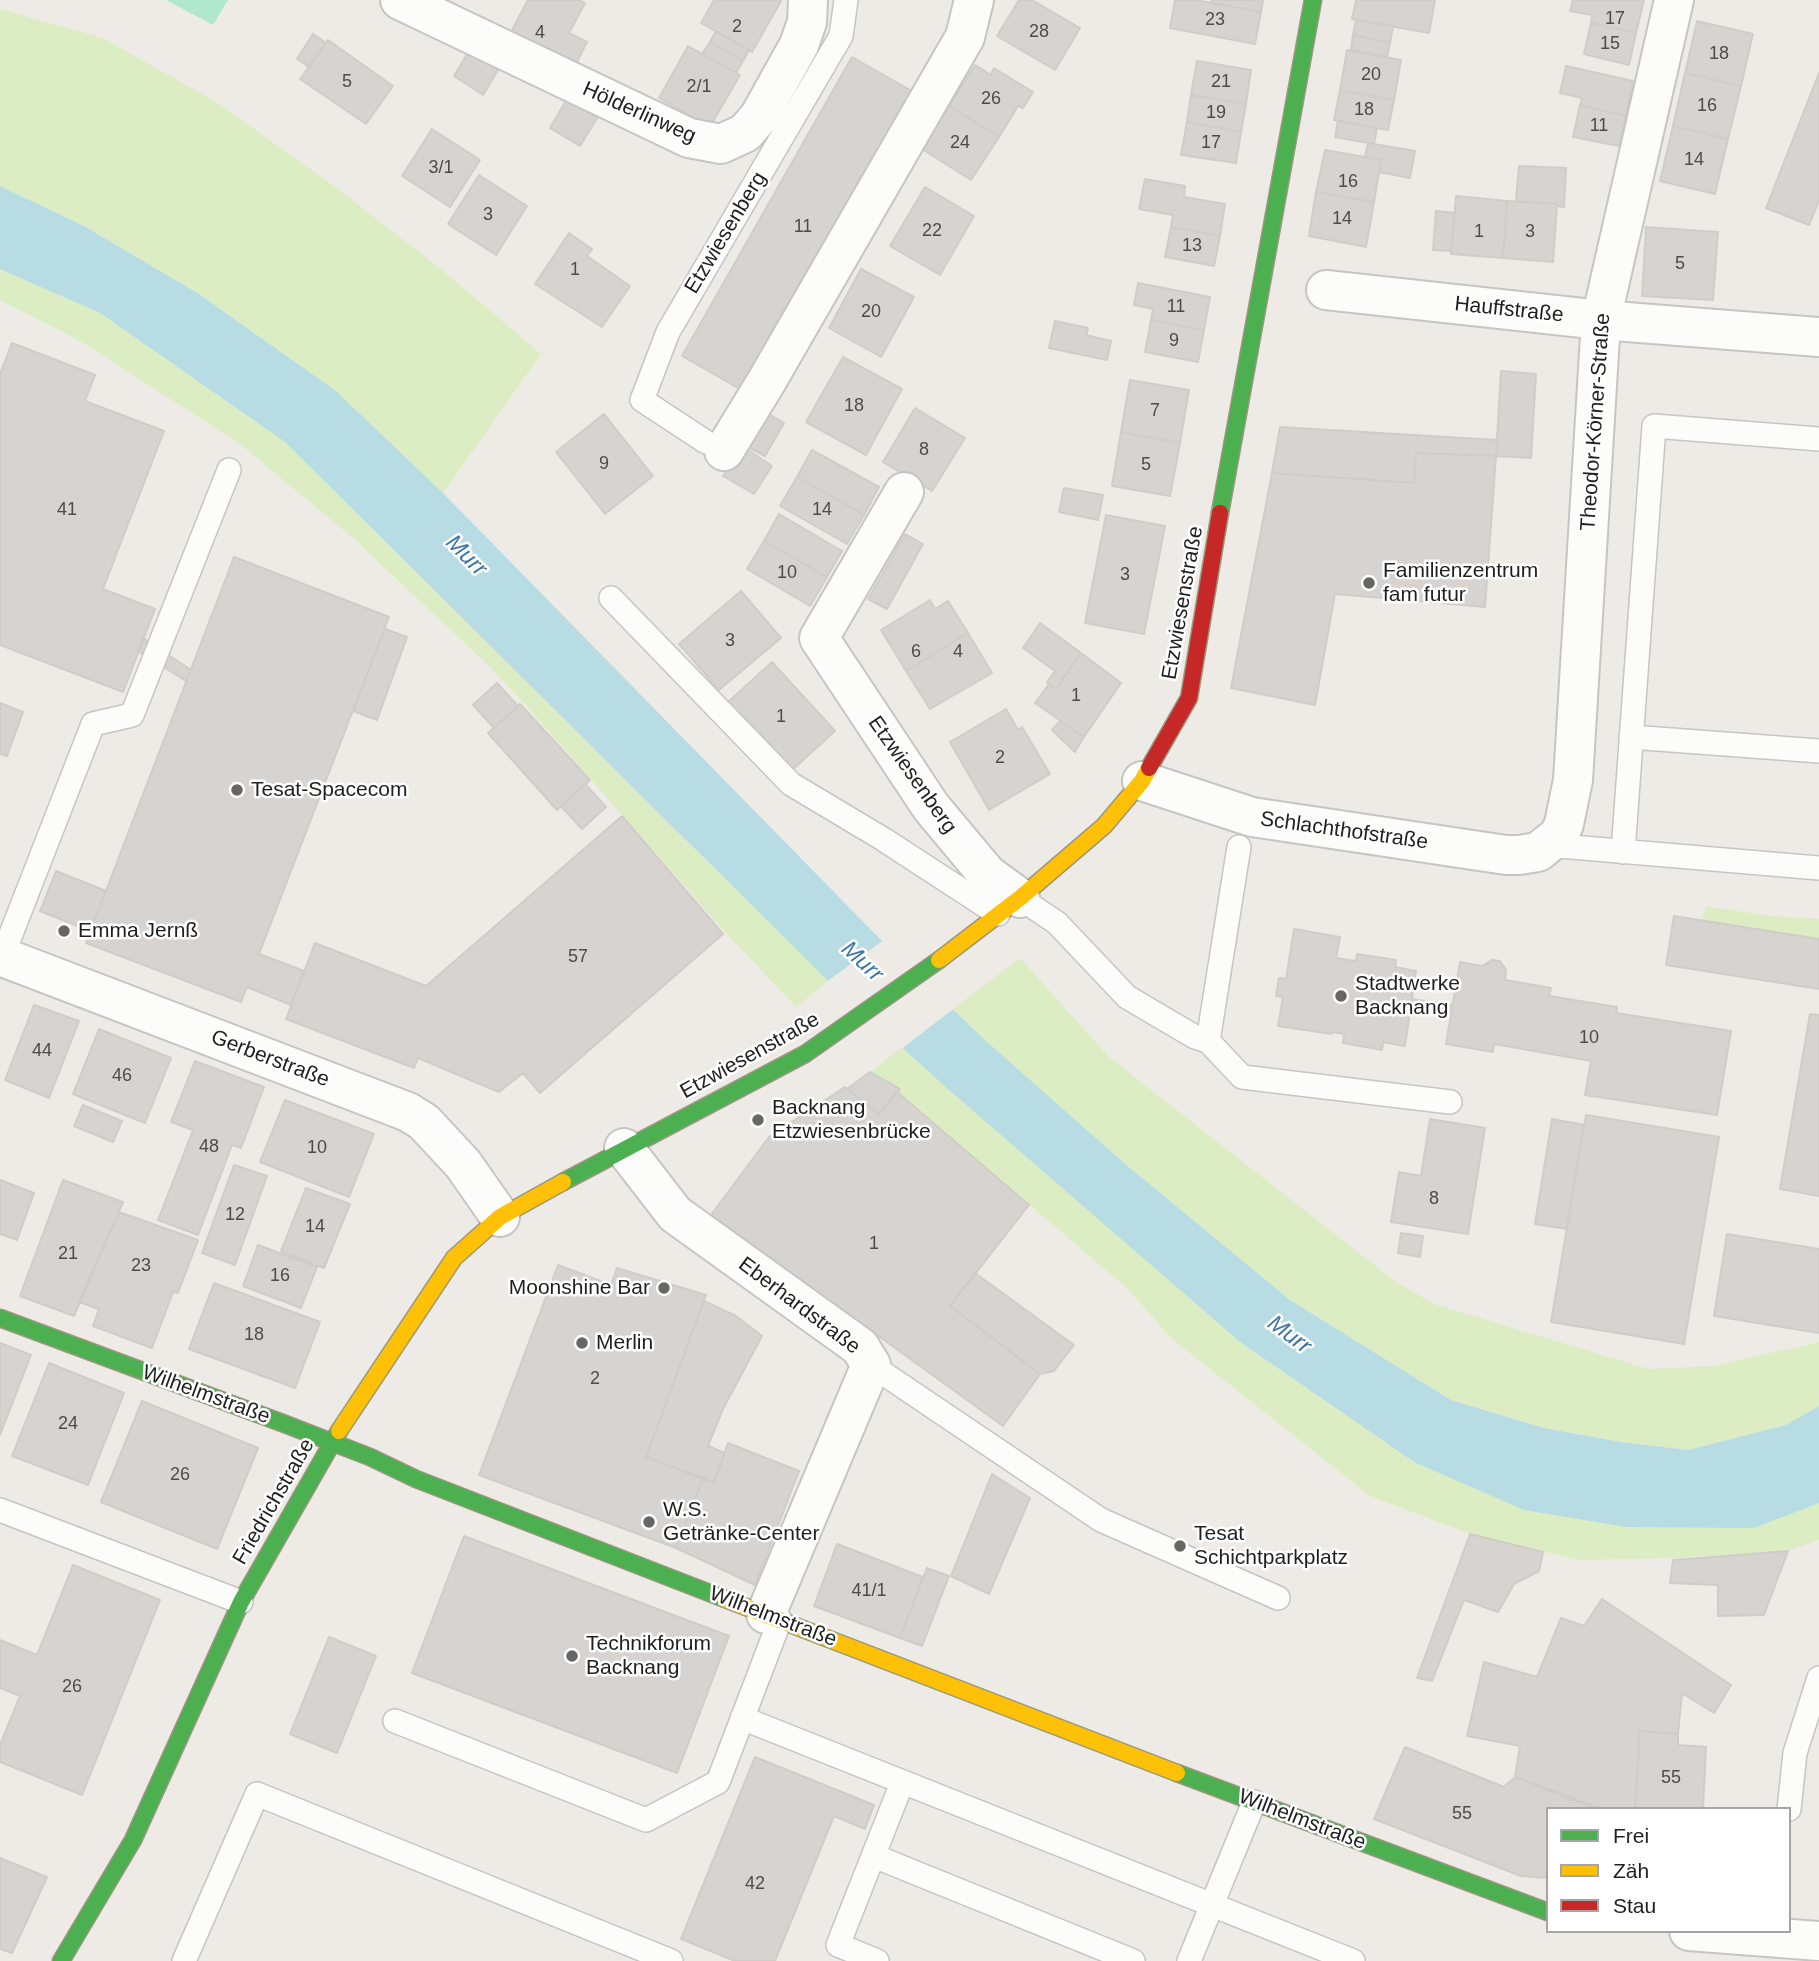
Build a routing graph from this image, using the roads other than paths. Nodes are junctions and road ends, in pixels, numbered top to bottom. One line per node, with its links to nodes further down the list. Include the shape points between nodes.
1 (400, 0): 2 (street, Hölderlinweg, via 689,138 720,144 745,133 759,117 799,45)
2 (808, 0)
3 (846, 0): 11 (lane, Etzwiesenberg, via 841,37 668,332 642,400)
4 (974, 0): 11 (street, Etzwiesenberg, via 965,37 765,384)
5 (1313, 0): 17 (street, Etzwiesenstraße, via 1189,698)
6 (1674, 0): 8 (street, Theodor-Körner-Straße)
7 (1326, 290): 8 (street, Hauffstraße, via 1440,311)
8 (1601, 320): 9 (street, Hauffstraße); 18 (street, Theodor-Körner-Straße, via 1574,626 1573,780 1564,824)
9 (1819, 337)
10 (1819, 439): 15 (lane, via 1654,426)
11 (715, 446)
12 (229, 470): 23 (lane, via 184,554 132,715 93,724)
13 (904, 492): 22 (street, Etzwiesenberg, via 819,638 931,807 987,874)
14 (611, 598): 22 (lane, via 790,784)
15 (1632, 737): 16 (lane); 20 (lane)
16 (1819, 751)
17 (1142, 781): 18 (street, Schlachthofstraße, via 1252,817 1506,855 1531,854); 22 (street, Etzwiesenstraße, via 1104,826)
18 (1548, 845): 20 (lane)
19 (1239, 848): 24 (lane)
20 (1623, 852): 21 (lane)
21 (1819, 868)
22 (1003, 910): 24 (lane, via 1057,923 1126,997); 26 (street, Etzwiesenstraße, via 805,1054)
23 (1, 956): 27 (street, Gerberstraße, via 408,1112 424,1122 463,1164)
24 (1208, 1041): 25 (lane, via 1242,1077)
25 (1450, 1102)
26 (624, 1148): 27 (street, Friedrichstraße); 29 (street, Eberhardstraße, via 675,1214 860,1347)
27 (500, 1217): 30 (street, Friedrichstraße, via 454,1258)
28 (0, 1318): 30 (street, Wilhelmstraße)
29 (871, 1365): 32 (lane, via 1101,1520); 34 (street, Eberhardstraße)
30 (332, 1442): 33 (street, Friedrichstraße); 34 (street, Wilhelmstraße, via 415,1479)
31 (0, 1510): 33 (lane)
32 (1278, 1598)
33 (241, 1602): 50 (street, Friedrichstraße, via 133,1840)
34 (773, 1617): 36 (lane); 39 (street, Wilhelmstraße)
35 (1819, 1678): 40 (lane, via 1795,1753)
36 (742, 1718): 37 (lane, via 718,1782 646,1820); 38 (lane)
37 (395, 1721)
38 (902, 1783): 41 (lane); 42 (lane)
39 (1254, 1802): 42 (lane); 43 (street, Wilhelmstraße)
40 (1789, 1807)
41 (874, 1856): 51 (lane, via 838,1945); 52 (lane)
42 (1213, 1904): 53 (lane); 54 (lane)
43 (1546, 1911)
44 (1690, 1933): 55 (street)
45 (1733, 1933): 46 (street)
46 (1776, 1935): 47 (street)
47 (1819, 1941)
48 (189, 1951): 49 (lane, via 257,1794)
49 (657, 1958)
50 (61, 1961)
51 (877, 1961)
52 (1133, 1961)
53 (1189, 1961)
54 (1353, 1961)
55 (1689, 1961)

